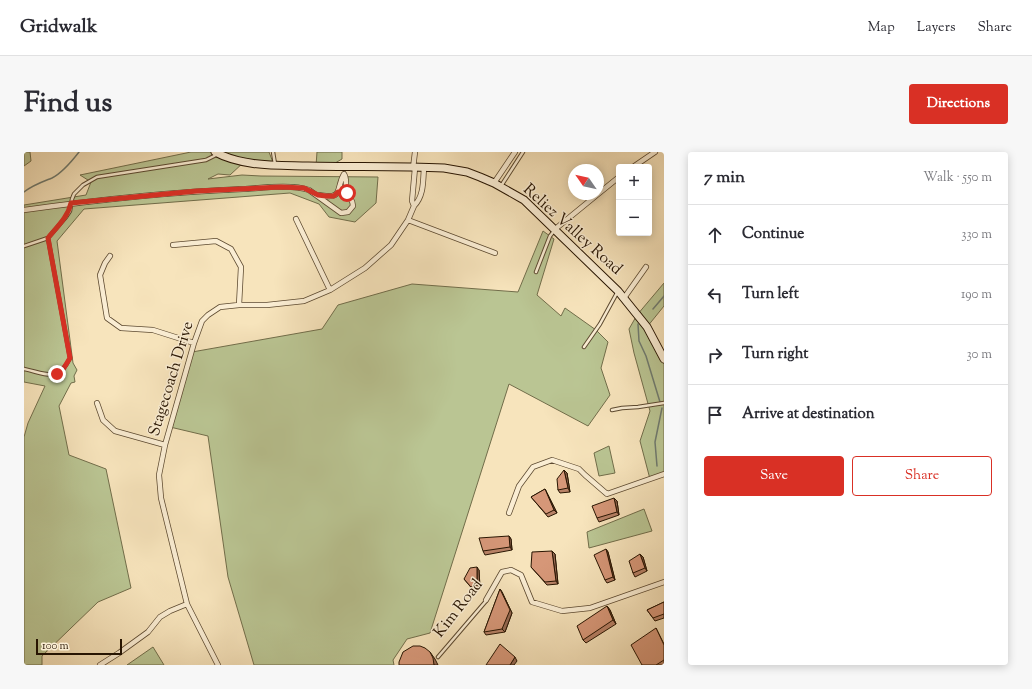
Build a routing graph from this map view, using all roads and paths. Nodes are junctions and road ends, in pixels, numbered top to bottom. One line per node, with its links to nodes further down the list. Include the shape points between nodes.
1 (273, 152): 8 (lane)
2 (415, 152): 10 (street, Stagecoach Drive)
3 (515, 152): 13 (street)
4 (523, 152): 13 (lane)
5 (655, 152): 7 (street)
6 (217, 153): 8 (main road, Reliez Valley Road, via 244,162); 21 (lane, via 206,160 97,178 83,185 74,194)
7 (637, 164)
8 (275, 165): 11 (main road, Reliez Valley Road)
9 (424, 167): 10 (main road, Reliez Valley Road); 13 (main road, Reliez Valley Road, via 467,172); 16 (street, Stagecoach Drive)
10 (414, 168): 11 (main road, Reliez Valley Road); 15 (street, Stagecoach Drive)
11 (344, 170): 17 (street); 18 (street)
12 (616, 179): 14 (street)
13 (497, 185): 26 (main road, Reliez Valley Road, via 524,200)
14 (604, 189)
15 (414, 190): 16 (street); 22 (street, Stagecoach Drive)
16 (422, 191): 22 (street, Stagecoach Drive, via 419,201)
17 (338, 192): 18 (street); 19 (street, via 334,196)
18 (347, 193): 19 (street, via 352,199 353,206 344,213)
19 (318, 195): 21 (street, via 304,188 281,187 197,191)
20 (591, 200): 26 (street)
21 (71, 203): 23 (street); 27 (lane, via 70,211)
22 (414, 206): 25 (street, Stagecoach Drive)
23 (24, 210)
24 (296, 219): 34 (street)
25 (408, 220): 30 (street); 34 (street, Stagecoach Drive, via 390,245 365,268)
26 (554, 230): 33 (lane); 35 (main road, Reliez Valley Road)
27 (48, 238): 29 (lane); 41 (lane, via 70,358 57,374)
28 (173, 245): 37 (street, via 216,242 231,250 241,267)
29 (24, 246)
30 (495, 252)
31 (110, 256): 38 (street, via 100,275 107,318 121,328 153,330)
32 (646, 267): 36 (street)
33 (536, 272)
34 (330, 290): 37 (street, Stagecoach Drive, via 304,301)
35 (618, 291): 36 (main road, Reliez Valley Road); 39 (lane)
36 (624, 298): 40 (main road, Reliez Valley Road, via 647,327)
37 (239, 305): 38 (street, Stagecoach Drive, via 220,307 208,315 202,322)
38 (194, 343): 45 (street, Stagecoach Drive)
39 (584, 347)
40 (664, 359)
41 (24, 369)
42 (97, 403): 45 (street, via 103,420 115,431)
43 (664, 403): 44 (lane)
44 (612, 410)
45 (164, 445): 50 (street, Stagecoach Drive, via 159,474 161,498)
46 (664, 474): 47 (street, via 607,494 579,469 552,460 533,467 519,486)
47 (509, 513)
48 (664, 582): 49 (street, Kim Road, via 590,608 562,611 532,602 521,575 511,570 502,572)
49 (486, 600): 51 (lane, Kim Road)
50 (186, 604): 52 (street, via 160,617 148,632); 53 (street, Stagecoach Drive)
51 (438, 657)
52 (100, 665)
53 (218, 665)

